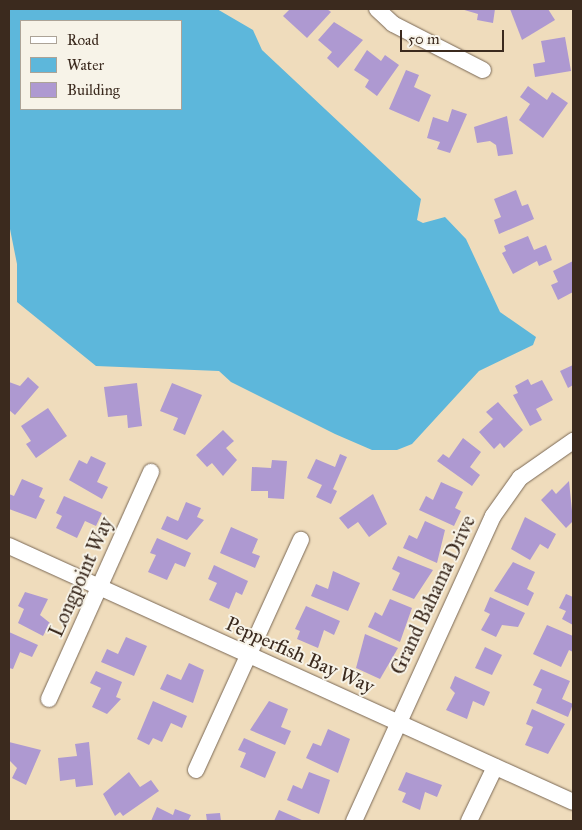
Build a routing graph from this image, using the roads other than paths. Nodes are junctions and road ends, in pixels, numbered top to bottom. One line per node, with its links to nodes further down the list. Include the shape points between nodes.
1 (377, 9): 2 (street, via 393,24)
2 (483, 70)
3 (573, 440): 10 (street, Grand Bahama Drive, via 520,478 493,516)
4 (151, 472): 7 (street, Longpoint Way)
5 (301, 540): 8 (street)
6 (9, 546): 7 (street, Pepperfish Bay Way)
7 (101, 588): 8 (street, Pepperfish Bay Way); 9 (street, Longpoint Way)
8 (249, 655): 10 (street, Pepperfish Bay Way); 12 (street)
9 (49, 699)
10 (398, 723): 11 (street, Pepperfish Bay Way); 14 (street, Grand Bahama Drive)
11 (496, 767): 13 (street, Pepperfish Bay Way); 15 (street)
12 (196, 770)
13 (571, 796)
14 (354, 821)
15 (469, 821)

